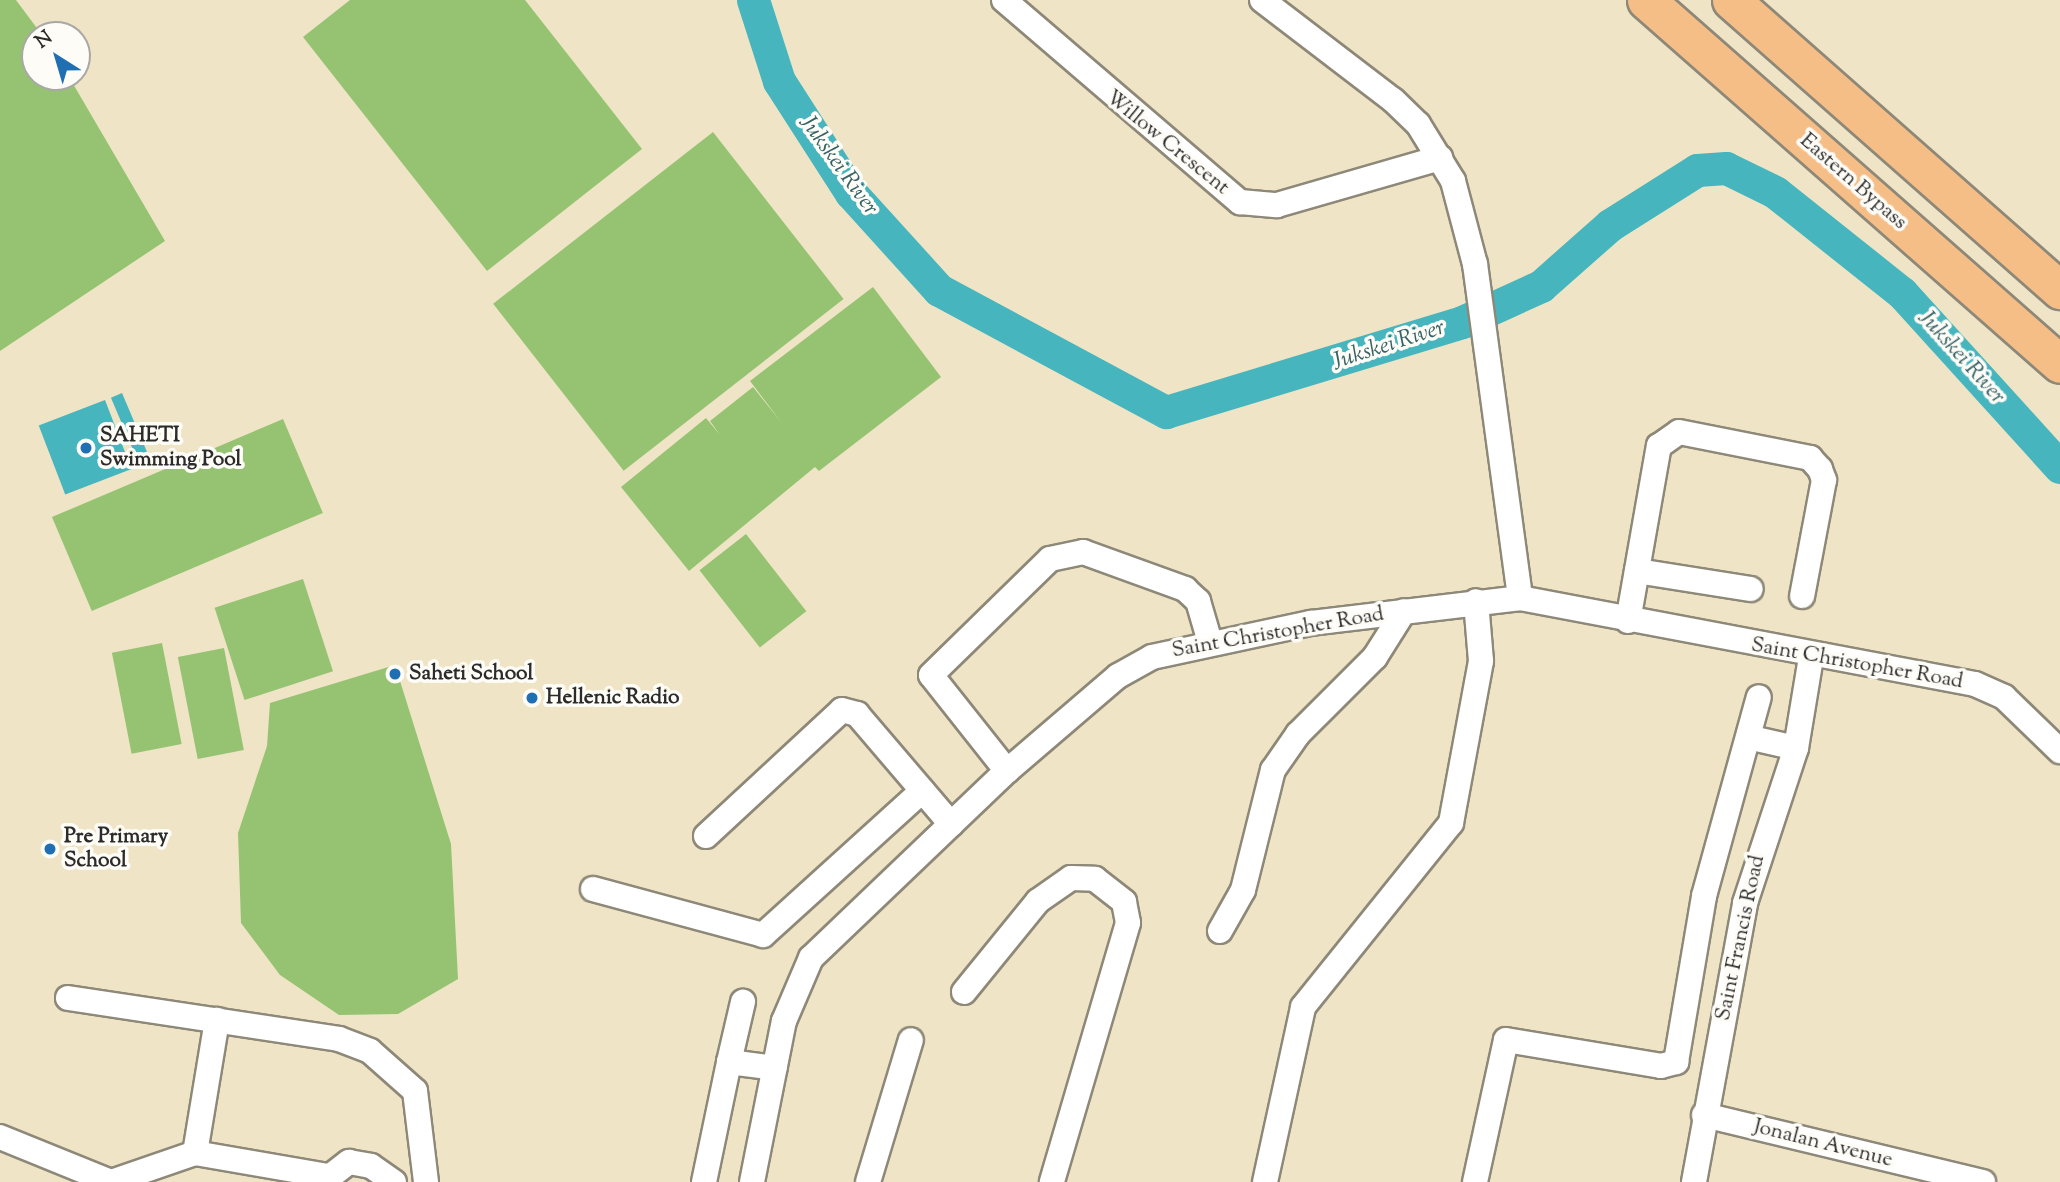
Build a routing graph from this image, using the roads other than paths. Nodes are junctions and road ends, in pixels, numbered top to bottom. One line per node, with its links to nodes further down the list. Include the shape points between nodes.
1 (1004, 0): 5 (street, Willow Crescent, via 1240,202 1276,205)
2 (1262, 0): 5 (street, via 1393,100)
3 (1646, 0): 7 (highway, Eastern Bypass)
4 (1731, 0): 6 (highway)
5 (1440, 158): 11 (street, via 1464,209 1475,264)
6 (2060, 290)
7 (2060, 364)
8 (1637, 571): 9 (street); 10 (street, via 1659,446 1679,432 1810,458 1820,469 1824,480); 14 (street)
9 (1751, 589)
10 (1802, 596)
11 (1520, 598): 12 (street, Saint Christopher Road); 14 (street, Saint Christopher Road)
12 (1476, 601): 13 (street, Saint Christopher Road); 45 (street, via 1481,661 1451,823 1303,1007)
13 (1404, 611): 15 (street, Saint Christopher Road); 26 (street, via 1375,657 1298,734 1273,770 1242,890)
14 (1628, 621): 16 (street, Saint Christopher Road)
15 (1210, 642): 21 (street, Saint Christopher Road, via 1136,663); 21 (street, via 1198,601 1185,589 1083,552 1050,559 931,675)
16 (1811, 657): 19 (street, Saint Francis Road); 20 (street, Saint Christopher Road, via 1992,689)
17 (1759, 697): 18 (street)
18 (1752, 738): 19 (street); 46 (street, via 1704,896 1676,1062 1661,1066 1506,1040)
19 (1796, 748): 34 (street, Saint Francis Road, via 1745,903)
20 (2060, 751)
21 (1007, 771): 23 (street, Saint Christopher Road)
22 (922, 790): 23 (street); 24 (street, via 857,714 842,710); 25 (street, via 763,935)
23 (951, 824): 33 (street, Saint Christopher Road, via 811,958 789,1005)
24 (706, 836)
25 (593, 889)
26 (1220, 931)
27 (964, 992): 44 (street, via 1038,901 1071,878 1095,879 1124,902 1128,923)
28 (68, 998): 30 (street)
29 (743, 1002): 32 (street)
30 (217, 1020): 36 (street); 40 (street, via 339,1039 397,1070 415,1091)
31 (911, 1040): 43 (street)
32 (729, 1062): 33 (street); 41 (street)
33 (775, 1068): 42 (street, Saint Christopher Road)
34 (1704, 1115): 47 (street, Saint Francis Road); 48 (street, Jonalan Avenue)
35 (0, 1137): 38 (street)
36 (195, 1153): 37 (street); 38 (street)
37 (326, 1179): 39 (street, via 349,1162 371,1166)
38 (111, 1182)
39 (394, 1182)
40 (426, 1182)
41 (704, 1182)
42 (752, 1182)
43 (868, 1182)
44 (1052, 1182)
45 (1265, 1182)
46 (1475, 1182)
47 (1694, 1182)
48 (1983, 1182)

